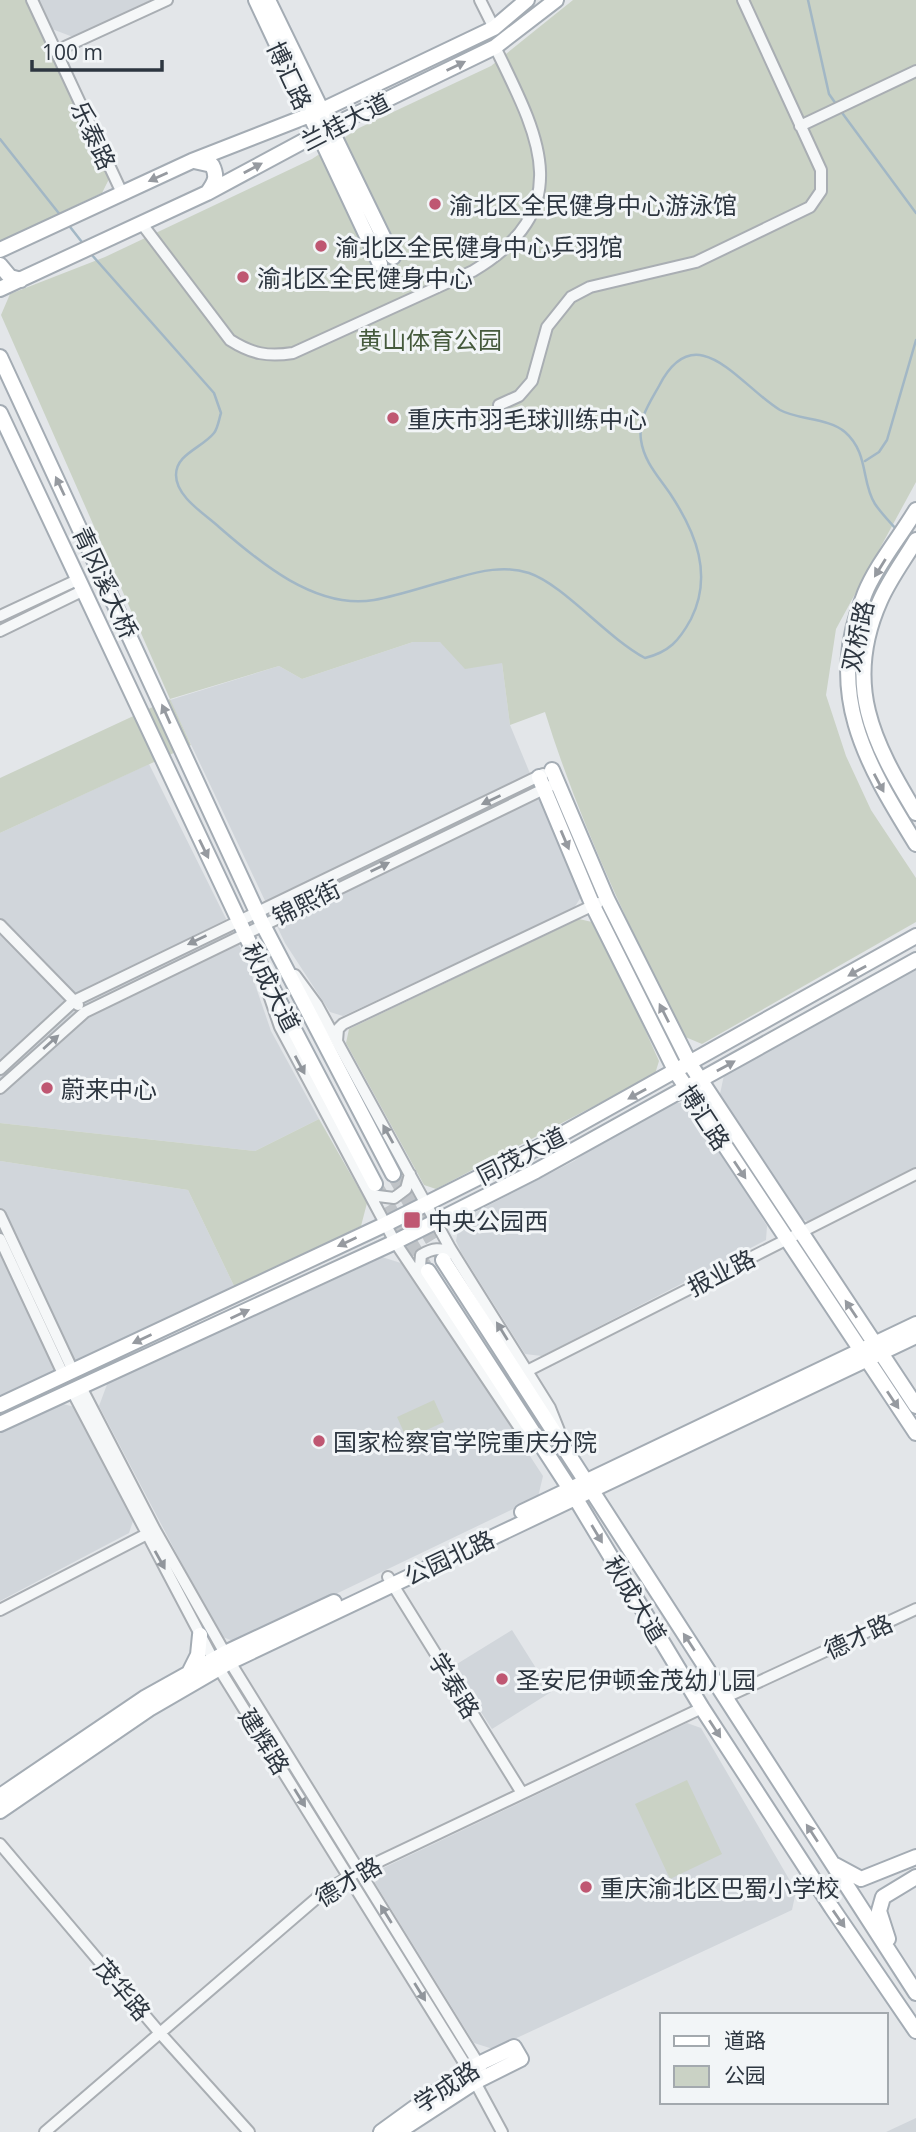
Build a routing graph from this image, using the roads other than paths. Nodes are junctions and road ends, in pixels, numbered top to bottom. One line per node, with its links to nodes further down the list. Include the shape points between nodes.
1 (32, 0): 11 (street, 乐泰路)
2 (167, 0): 11 (street)
3 (256, 0): 13 (main road, 博汇路)
4 (268, 0): 13 (main road, 博汇路)
5 (480, 0): 9 (street)
6 (527, 0): 9 (main road, 兰桂大道)
7 (556, 0): 10 (main road, 兰桂大道)
8 (743, 0): 14 (street)
9 (494, 28): 13 (main road, 兰桂大道)
10 (495, 47): 15 (main road, 兰桂大道, one-way to 10); 19 (street, via 531,121 540,152 540,182 532,213 518,237 499,256 473,271 293,353 273,356 249,352 230,340)
11 (56, 51): 17 (street, 乐泰路)
12 (916, 71): 14 (street)
13 (314, 113): 15 (main road, 博汇路); 16 (main road, 兰桂大道)
14 (800, 126): 26 (street, via 821,170 821,191 810,207 696,262 590,287 571,297 547,327 532,381 519,396)
15 (323, 131): 18 (main road, 兰桂大道, one-way to 15); 21 (main road, 博汇路)
16 (192, 161): 17 (main road, 兰桂大道, one-way to 17); 18 (main road, via 205,162 216,174)
17 (121, 193): 20 (main road, 兰桂大道)
18 (207, 194): 19 (main road, 兰桂大道)
19 (142, 224): 23 (main road, 兰桂大道)
20 (3, 248): 22 (main road)
21 (386, 260)
22 (0, 264): 23 (main road, via 10,278)
23 (21, 280): 24 (main road)
24 (0, 289)
25 (0, 357): 33 (main road, 青冈溪大桥, one-way to 25)
26 (499, 405)
27 (0, 413): 30 (main road)
28 (916, 510): 37 (main road, 双桥路, one-way to 37, via 866,591 849,651 847,676 857,735)
29 (916, 540): 36 (main road, 双桥路, via 880,599 864,652 862,676 871,729)
30 (80, 586): 31 (street); 32 (street); 35 (main road, 青冈溪大桥)
31 (0, 617)
32 (0, 632)
33 (194, 776): 40 (main road, 秋成大道)
34 (548, 779): 38 (main road, 博汇路); 39 (main road, 博汇路, one-way to 39); 40 (street, 锦熙街)
35 (174, 787): 42 (main road, 秋成大道, one-way to 42)
36 (916, 813)
37 (916, 844)
38 (607, 899): 39 (street); 49 (main road, 博汇路, one-way to 38)
39 (593, 906): 48 (street, via 343,1024); 51 (main road, 博汇路)
40 (259, 917): 42 (street, 锦熙街); 44 (main road, 秋成大道)
41 (0, 925): 46 (street)
42 (241, 926): 46 (street, 锦熙街, one-way to 46); 47 (street, 锦熙街); 58 (main road, 秋成大道, one-way to 58)
43 (916, 936): 49 (main road, 同茂大道, one-way to 49)
44 (274, 948): 48 (street, via 317,1005); 55 (main road, 秋成大道)
45 (916, 960): 52 (main road, 同茂大道, one-way to 45)
46 (74, 1001): 47 (street); 50 (street, 锦熙街)
47 (85, 1012): 53 (street, 锦熙街, one-way to 47)
48 (337, 1041): 56 (street, one-way to 48)
49 (690, 1064): 51 (main road, 同茂大道); 52 (main road, 博汇路)
50 (0, 1069)
51 (676, 1072): 54 (main road, 博汇路); 59 (main road, 同茂大道, one-way to 59)
52 (700, 1080): 54 (main road, 同茂大道); 63 (main road, 博汇路)
53 (0, 1088)
54 (685, 1088): 61 (main road, 同茂大道); 65 (main road, 博汇路, one-way to 65)
55 (393, 1174)
56 (410, 1174): 58 (street, via 406,1189 394,1198); 59 (street)
57 (916, 1174): 63 (street, 报业路)
58 (372, 1189): 62 (street)
59 (426, 1204): 61 (street); 62 (main road, 同茂大道)
60 (0, 1215): 74 (street)
61 (435, 1222): 66 (main road, 同茂大道); 67 (street)
62 (386, 1224): 66 (street); 74 (main road, 同茂大道, one-way to 74)
63 (800, 1232): 65 (street, 报业路); 71 (main road, 博汇路, one-way to 63)
64 (0, 1239): 74 (street)
65 (786, 1239): 72 (main road, 博汇路); 73 (street, 报业路)
66 (396, 1242): 68 (street); 75 (main road, 同茂大道, one-way to 66)
67 (449, 1258): 68 (street, via 443,1249 422,1255); 73 (street, one-way to 67); 80 (main road, 秋成大道)
68 (423, 1274): 82 (main road, 秋成大道)
69 (916, 1324): 71 (main road, 公园北路)
70 (916, 1336): 71 (main road, 公园北路)
71 (878, 1348): 72 (main road, 公园北路); 77 (main road, 博汇路)
72 (863, 1355): 79 (main road, 博汇路, one-way to 79); 81 (main road, 公园北路)
73 (527, 1371): 80 (street, via 551,1408)
74 (69, 1374): 76 (main road, 同茂大道)
75 (76, 1389): 78 (main road, 同茂大道); 83 (street, 建辉路)
76 (0, 1405)
77 (916, 1406)
78 (0, 1424)
79 (916, 1433)
80 (569, 1455): 81 (main road, 秋成大道)
81 (588, 1485): 82 (main road, 公园北路); 90 (main road, 秋成大道, one-way to 81)
82 (572, 1493): 84 (main road, 公园北路); 91 (main road, 秋成大道, one-way to 91)
83 (150, 1532): 86 (street); 87 (street, 建辉路, one-way to 87); 88 (street, 建辉路)
84 (390, 1580): 88 (main road, 公园北路); 92 (street, 学泰路)
85 (916, 1609): 90 (street, 德才路)
86 (0, 1610)
87 (200, 1635): 88 (street, 建辉路); 89 (main road, via 198,1655)
88 (222, 1661): 89 (main road, 公园北路); 94 (main road, 公园北路); 98 (street, 建辉路)
89 (189, 1673): 93 (main road, 公园北路)
90 (724, 1698): 97 (main road, 秋成大道, one-way to 90)
91 (702, 1708): 92 (street, 德才路); 102 (main road, 秋成大道, one-way to 102)
92 (522, 1793): 98 (street, 德才路)
93 (0, 1796)
94 (0, 1811)
95 (0, 1844): 104 (street, 茂华路)
96 (916, 1857): 97 (main road, via 861,1879)
97 (830, 1861): 100 (main road, 秋成大道)
98 (354, 1874): 104 (street, 德才路, via 302,1909); 107 (street, 建辉路)
99 (916, 1878): 100 (main road, via 889,1890 880,1904 880,1918)
100 (901, 1969): 101 (main road, 秋成大道)
101 (916, 1993)
102 (895, 2000): 103 (main road, 秋成大道); 105 (street)
103 (916, 2031)
104 (159, 2032): 108 (street, 德才路); 109 (street, 茂华路)
105 (916, 2040)
106 (518, 2053): 107 (main road, 学成路)
107 (477, 2073): 110 (main road, 学成路); 111 (main road, 学成路); 112 (street, 建辉路)
108 (45, 2132)
109 (249, 2132)
110 (381, 2132)
111 (398, 2132)
112 (502, 2132)

